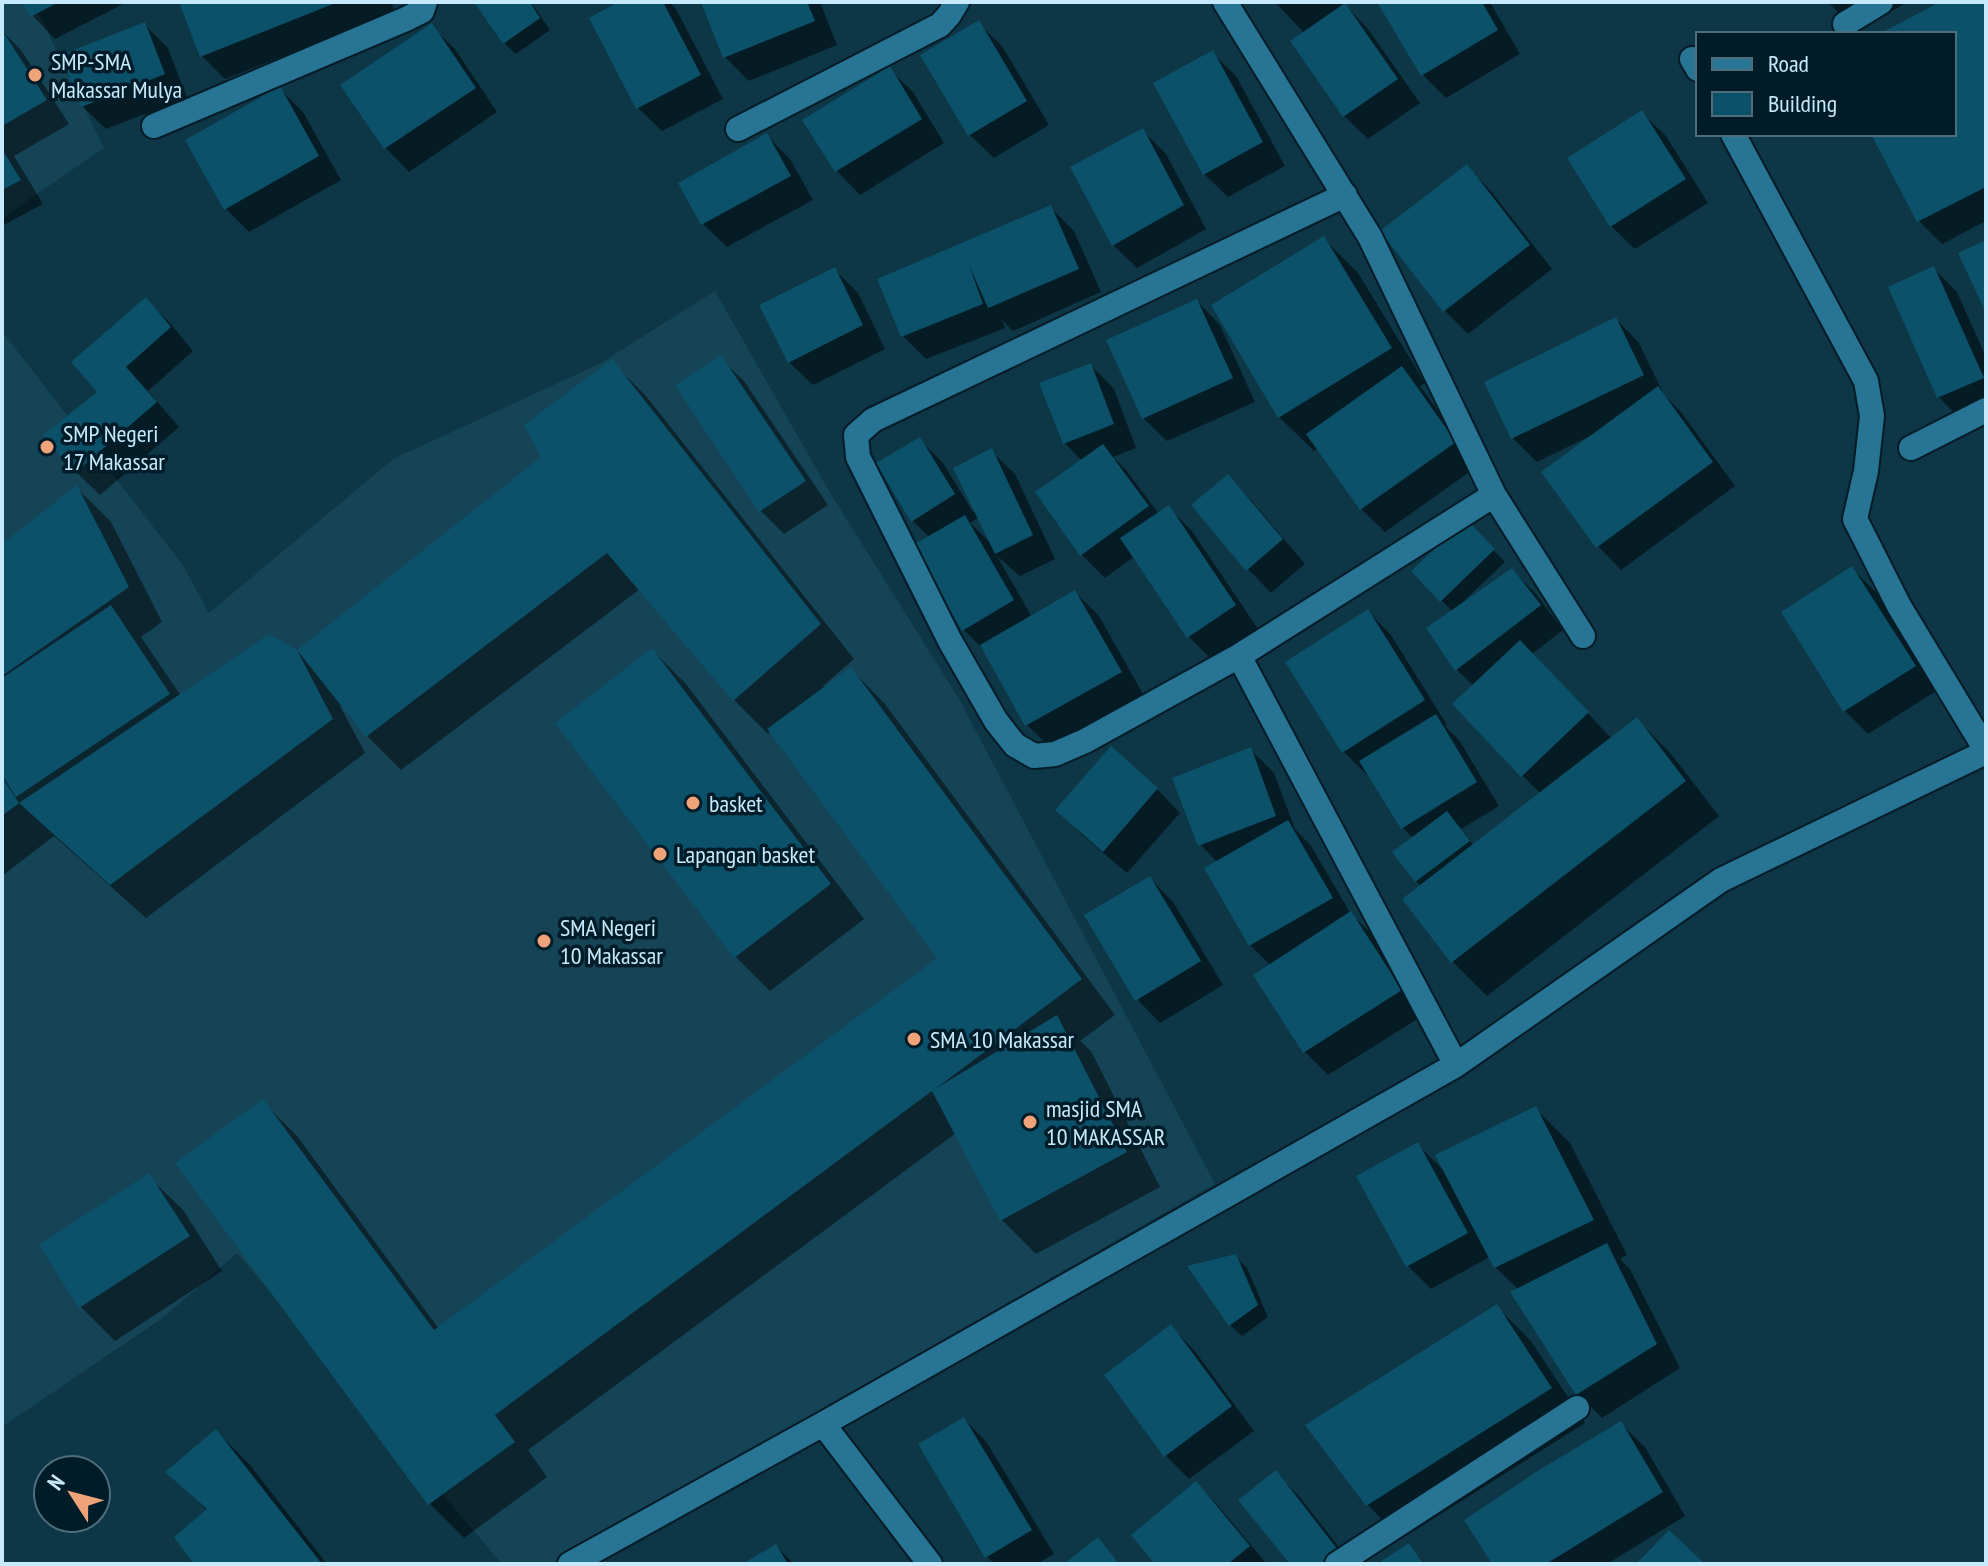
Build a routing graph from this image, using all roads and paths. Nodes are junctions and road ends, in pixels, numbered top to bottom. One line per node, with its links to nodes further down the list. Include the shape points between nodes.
1 (425, 2): 6 (street, via 422,11 406,19)
2 (957, 2): 7 (street, via 940,25)
3 (1225, 2): 9 (street)
4 (1881, 2): 5 (street)
5 (1845, 24)
6 (154, 126)
7 (738, 129)
8 (1734, 136): 15 (street, via 1866,381 1872,416 1855,519 1899,606)
9 (1345, 195): 12 (street); 14 (street, via 873,420 856,435 858,457 950,641 996,721 1015,745 1034,756 1055,754 1085,741)
10 (1986, 410): 11 (street)
11 (1911, 448)
12 (1494, 495): 13 (street); 14 (street)
13 (1583, 636)
14 (1239, 656): 16 (street)
15 (1986, 751): 16 (street, via 1721,880)
16 (1456, 1065): 18 (street)
17 (1577, 1408): 21 (street)
18 (823, 1424): 19 (street); 20 (street)
19 (570, 1564)
20 (930, 1564)
21 (1337, 1564)

